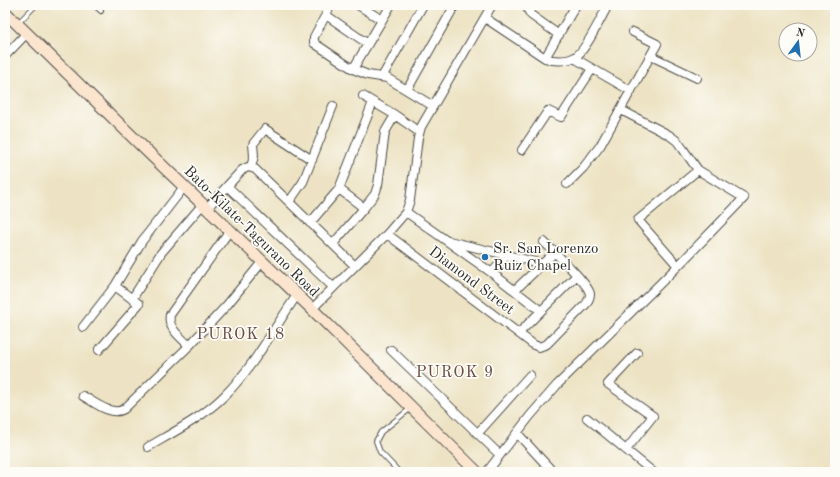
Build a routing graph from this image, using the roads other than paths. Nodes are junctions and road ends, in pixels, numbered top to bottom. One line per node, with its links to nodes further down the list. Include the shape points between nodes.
1 (36, 5): 17 (lane)
2 (94, 5): 12 (lane)
3 (331, 5): 14 (street)
4 (358, 5): 16 (street)
5 (391, 5): 16 (street)
6 (423, 5): 28 (street)
7 (455, 5): 30 (street)
8 (492, 5): 15 (street)
9 (528, 5): 20 (street, via 529,13)
10 (576, 5): 20 (street)
11 (608, 5): 25 (street, via 582,50)
12 (101, 11)
13 (5, 12): 17 (street, Bato-Kilate-Tagurano Road)
14 (326, 15): 21 (street); 26 (street, via 314,37 314,43)
15 (484, 18): 24 (street); 35 (street)
16 (382, 20): 21 (street)
17 (17, 24): 19 (street, Bato-Kilate-Tagurano Road)
18 (633, 32): 23 (street, via 657,44)
19 (27, 33): 22 (street); 45 (street, Bato-Kilate-Tagurano Road)
20 (559, 35): 24 (street)
21 (368, 44): 26 (street)
22 (5, 56)
23 (651, 56): 29 (street); 31 (street)
24 (544, 58): 25 (street, via 555,61)
25 (574, 58): 27 (street)
26 (353, 69): 28 (street)
27 (592, 69): 31 (street); 39 (street, via 561,117 548,112)
28 (382, 77): 30 (street)
29 (697, 78)
30 (407, 90): 35 (street)
31 (631, 91): 36 (street)
32 (363, 96): 33 (street)
33 (373, 102): 37 (street); 46 (street)
34 (333, 106): 40 (street)
35 (433, 106): 38 (street)
36 (621, 110): 42 (street, via 677,141); 43 (street, via 593,157)
37 (395, 115): 38 (street); 49 (street, via 385,132 377,190)
38 (419, 132): 50 (street, via 410,200)
39 (522, 150)
40 (312, 160): 41 (street, via 265,129 253,144 254,156); 47 (street, via 300,187)
41 (251, 167): 44 (street, via 242,170); 47 (street)
42 (698, 170): 62 (street, via 638,220); 62 (street, via 744,198)
43 (567, 184)
44 (227, 186): 48 (street); 66 (street)
45 (184, 187): 48 (street, Bato-Kilate-Tagurano Road); 65 (street, via 142,241)
46 (339, 189): 49 (street); 51 (street)
47 (289, 202): 51 (street)
48 (205, 206): 52 (street, Bato-Kilate-Tagurano Road); 69 (street, via 161,253)
49 (364, 208): 56 (street)
50 (406, 212): 53 (street); 54 (street)
51 (310, 224): 56 (street)
52 (230, 230): 59 (street, Bato-Kilate-Tagurano Road); 74 (street, via 170,315 171,327)
53 (387, 234): 61 (street); 73 (street, Diamond Street)
54 (443, 239): 58 (street); 63 (street)
55 (544, 242): 57 (street)
56 (332, 244): 61 (street)
57 (554, 253): 60 (street); 64 (street)
58 (507, 254): 60 (street); 63 (street)
59 (262, 262): 68 (street, Bato-Kilate-Tagurano Road); 74 (street)
60 (543, 264): 67 (street)
61 (355, 266): 66 (street)
62 (678, 266): 83 (street, via 558,385)
63 (492, 273): 67 (street)
64 (577, 275): 71 (street); 73 (street, Diamond Street, via 590,293 588,300 547,344 536,346)
65 (115, 286): 69 (street); 72 (street)
66 (333, 288): 70 (street)
67 (515, 290): 71 (street)
68 (297, 295): 70 (street, Bato-Kilate-Tagurano Road); 84 (street, via 249,366 224,396 183,426)
69 (132, 299): 75 (street, via 139,304)
70 (312, 309): 80 (street, Bato-Kilate-Tagurano Road)
71 (541, 310): 73 (street)
72 (83, 327)
73 (519, 333)
74 (189, 346): 79 (street, via 121,411 111,411)
75 (99, 350)
76 (391, 350): 82 (street)
77 (637, 353): 85 (street, via 608,384 653,416)
78 (530, 375): 82 (street)
79 (83, 396)
80 (411, 408): 87 (lane, via 381,432 376,441 380,452); 88 (street, Bato-Kilate-Tagurano Road)
81 (587, 418): 85 (street)
82 (478, 433): 86 (street)
83 (517, 433): 86 (street); 90 (street)
84 (148, 447)
85 (626, 450): 91 (street)
86 (500, 455): 89 (street)
87 (399, 472)
88 (477, 472)
89 (487, 472)
90 (553, 472)
91 (652, 472)

